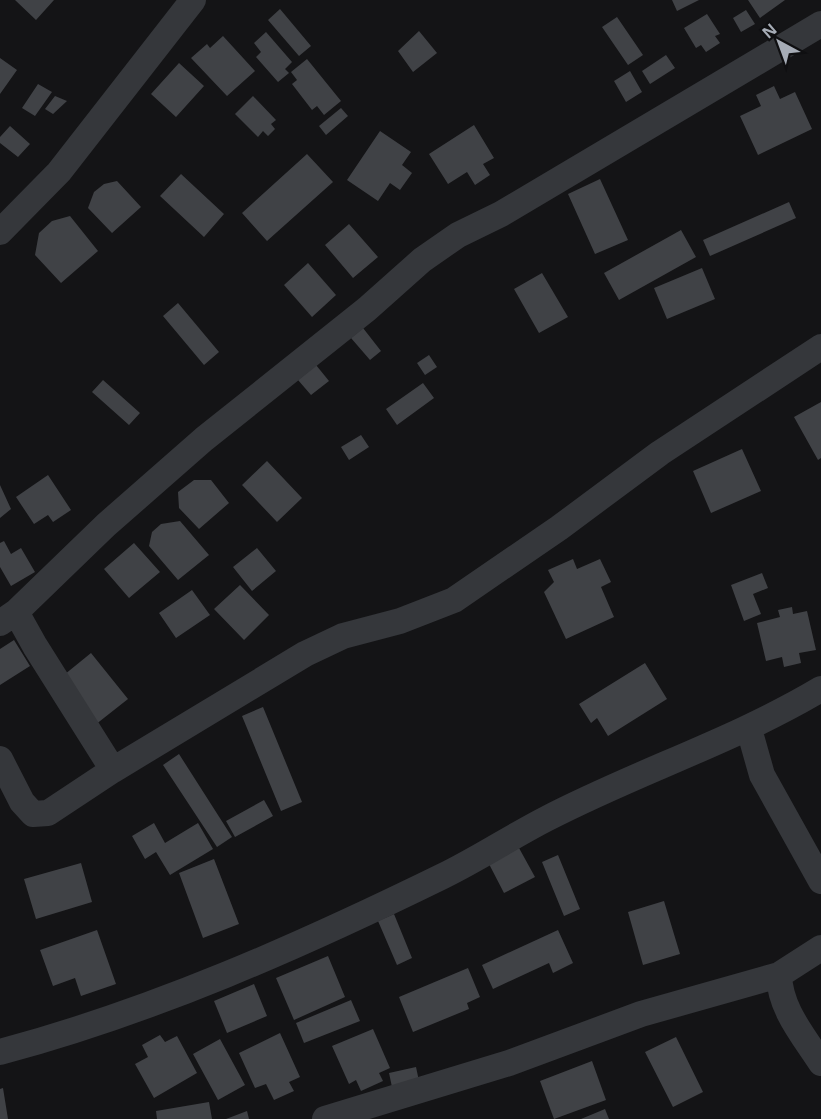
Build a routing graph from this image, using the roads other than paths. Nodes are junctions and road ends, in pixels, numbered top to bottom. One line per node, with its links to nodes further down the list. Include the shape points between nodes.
1 (193, 0): 3 (street, via 59,172)
2 (821, 24): 5 (street, via 501,214 458,235 422,260 204,439)
3 (0, 232)
4 (821, 347): 9 (street, via 660,453 454,600 400,621 343,636 305,654)
5 (8, 617): 9 (street, via 35,646)
6 (821, 689): 7 (street)
7 (749, 729): 10 (street, via 762,775); 13 (street, via 547,818 445,875 234,973 119,1016)
8 (0, 759): 9 (street, via 21,802 33,814 48,813)
9 (114, 770)
10 (821, 881)
11 (821, 948): 12 (street)
12 (779, 975): 14 (street, via 786,1010); 15 (street, via 641,1014 509,1063)
13 (0, 1052)
14 (821, 1063)
15 (325, 1119)

